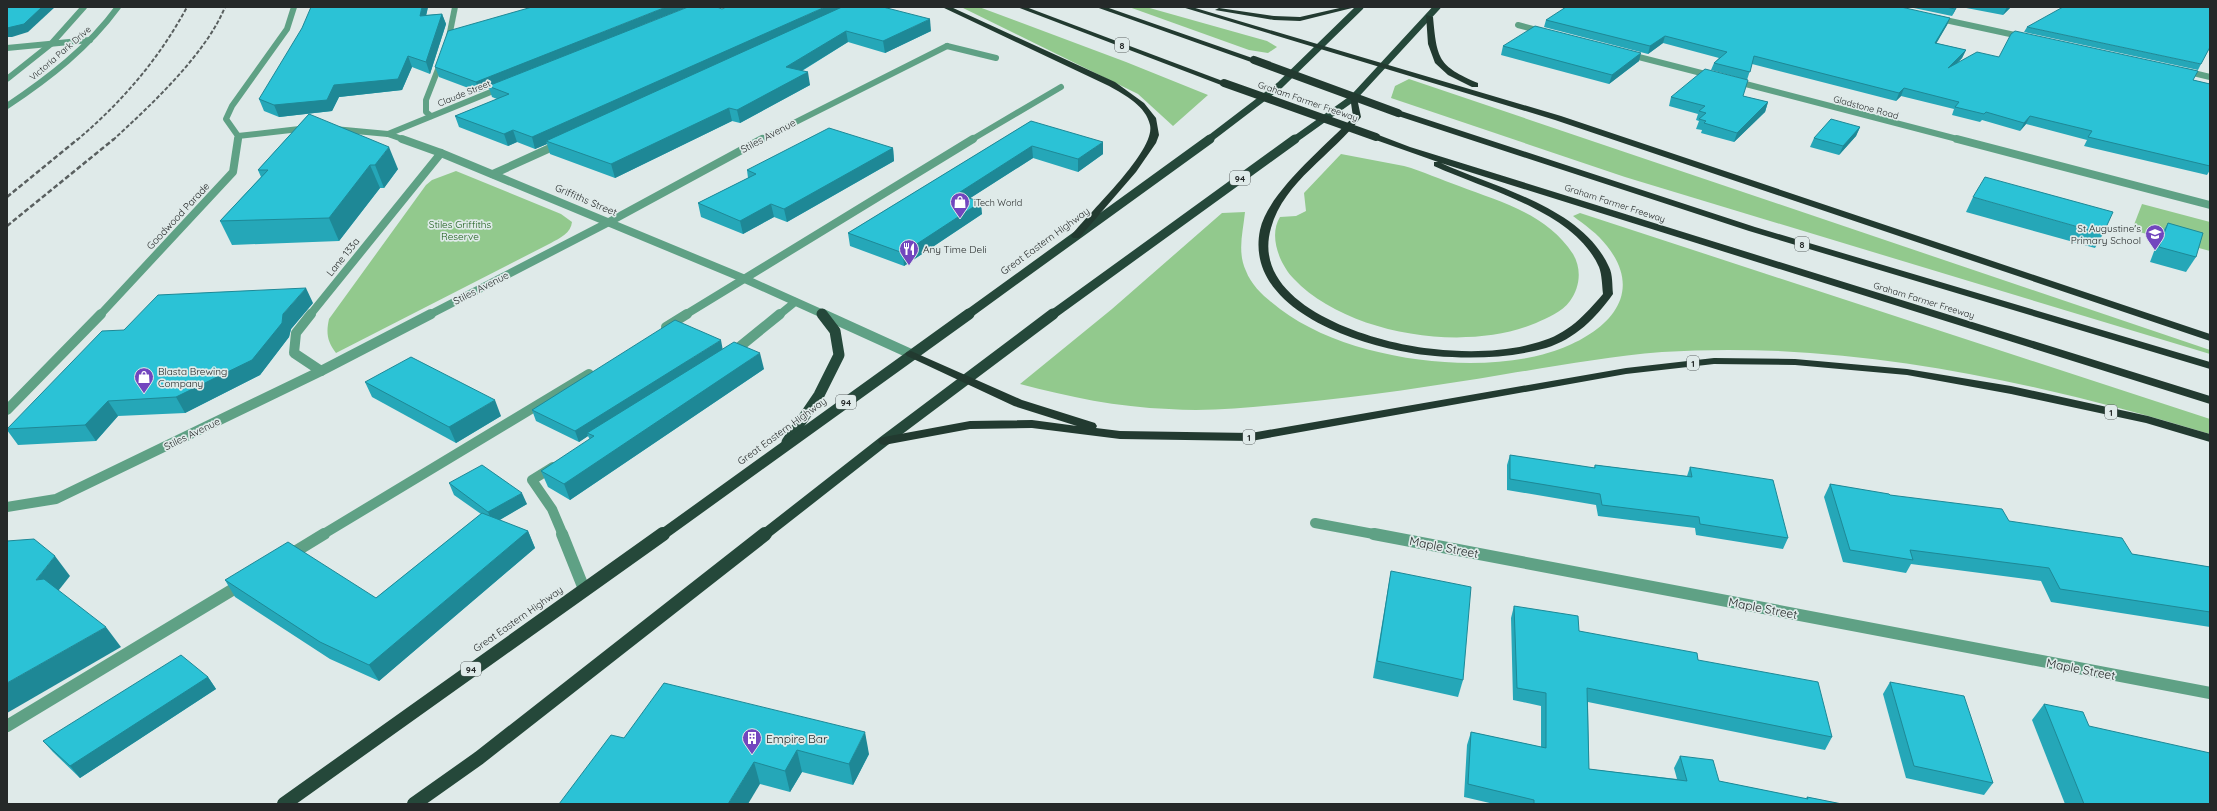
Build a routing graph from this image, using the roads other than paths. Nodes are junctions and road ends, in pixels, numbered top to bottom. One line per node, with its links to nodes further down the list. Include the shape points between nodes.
1 (84, 7): 21 (street, Victoria Park Drive)
2 (118, 7): 20 (street, Victoria Park Drive)
3 (294, 7): 39 (street, via 287,29 232,106 226,119)
4 (455, 7): 18 (street)
5 (945, 7): 46 (highway, via 1112,84 1137,100 1148,112 1154,124 1155,136 1141,159)
6 (1020, 7): 41 (highway, Graham Farmer Freeway / 8, bridge)
7 (1099, 7): 55 (highway, Graham Farmer Freeway / 8, bridge, via 1398,113 1752,229)
8 (1185, 7): 22 (highway)
9 (1204, 7): 10 (highway, via 1292,19)
10 (1353, 7)
11 (1360, 7): 22 (highway, Great Eastern Highway / 94)
12 (1437, 7): 14 (highway, 94)
13 (1925, 15): 19 (street)
14 (1429, 17): 26 (highway, 94); 37 (highway, via 1434,55 1439,66 1451,75)
15 (1518, 25): 17 (street)
16 (457, 33): 18 (street)
17 (1549, 33)
18 (450, 36): 36 (street, via 426,100 426,112)
19 (2033, 39)
20 (90, 40): 21 (street); 35 (street, Victoria Park Drive, via 26,94)
21 (51, 44): 23 (street); 30 (street, Victoria Park Drive)
22 (1319, 47): 26 (highway); 46 (highway, Great Eastern Highway / 94, via 1252,109)
23 (7, 48)
24 (1618, 51): 28 (street)
25 (996, 58): 45 (street, Stiles Avenue, via 947,46 790,124)
26 (1384, 65): 34 (highway, 94); 37 (highway)
27 (2179, 70): 29 (street)
28 (1718, 77)
29 (2210, 77)
30 (7, 79)
31 (1726, 79): 44 (street, Gladstone Road)
32 (512, 83): 36 (street, Claude Street)
33 (1061, 87): 47 (street, via 925,167)
34 (1353, 98): 41 (highway, via 1357,117 1300,174 1275,205 1265,231 1262,255 1271,280 1300,309 1348,333 1420,351 1487,354 1544,344 1587,320 1608,294 1604,267 1590,242 1565,221 1452,172); 57 (highway, 94, via 1127,259)
35 (7, 106)
36 (431, 116): 38 (street, Claude Street)
37 (1558, 118): 51 (highway)
38 (388, 134): 39 (street, Griffiths Street, via 318,129); 42 (street, Griffiths Street)
39 (238, 136): 59 (street, Goodwood Parade, via 234,172)
40 (566, 141): 43 (street)
41 (1407, 149): 58 (highway, Graham Farmer Freeway / 8)
42 (441, 153): 43 (street, Griffiths Street); 56 (street, Lane 133a, via 296,333 294,353)
43 (493, 174): 45 (street, Griffiths Street)
44 (2210, 206)
45 (609, 222): 47 (street, Griffiths Street); 56 (street, Stiles Avenue)
46 (1076, 236): 52 (highway, Great Eastern Highway / 94)
47 (745, 279): 48 (street, Griffiths Street); 50 (street)
48 (795, 302): 49 (street, Griffiths Street); 53 (street, via 740,348)
49 (822, 314): 52 (street, Griffiths Street); 63 (highway, via 835,331 839,355 819,395)
50 (656, 333)
51 (2210, 338)
52 (911, 354): 57 (highway, 1); 63 (highway, Great Eastern Highway / 94)
53 (720, 361)
54 (602, 366): 67 (street)
55 (2210, 366)
56 (322, 371): 65 (street, Stiles Avenue, via 56,499)
57 (967, 380): 60 (highway, 1, via 1018,403); 62 (highway, 94)
58 (2210, 400)
59 (7, 410)
60 (1120, 435): 61 (highway, 1, via 1251,436 1626,370 1714,361 1795,362 1907,372 2011,390 2141,418); 62 (highway, 1, via 1032,424 970,425)
61 (2210, 438)
62 (884, 441): 73 (highway, 94, via 479,758)
63 (782, 450): 69 (highway, Great Eastern Highway / 94)
64 (559, 463): 69 (street, via 532,480 552,510)
65 (7, 507)
66 (1316, 523): 70 (street, Maple Street)
67 (280, 560)
68 (253, 577): 71 (street)
69 (584, 589): 72 (highway, Great Eastern Highway / 94)
70 (2210, 693)
71 (7, 726)
72 (284, 804)
73 (414, 804)

